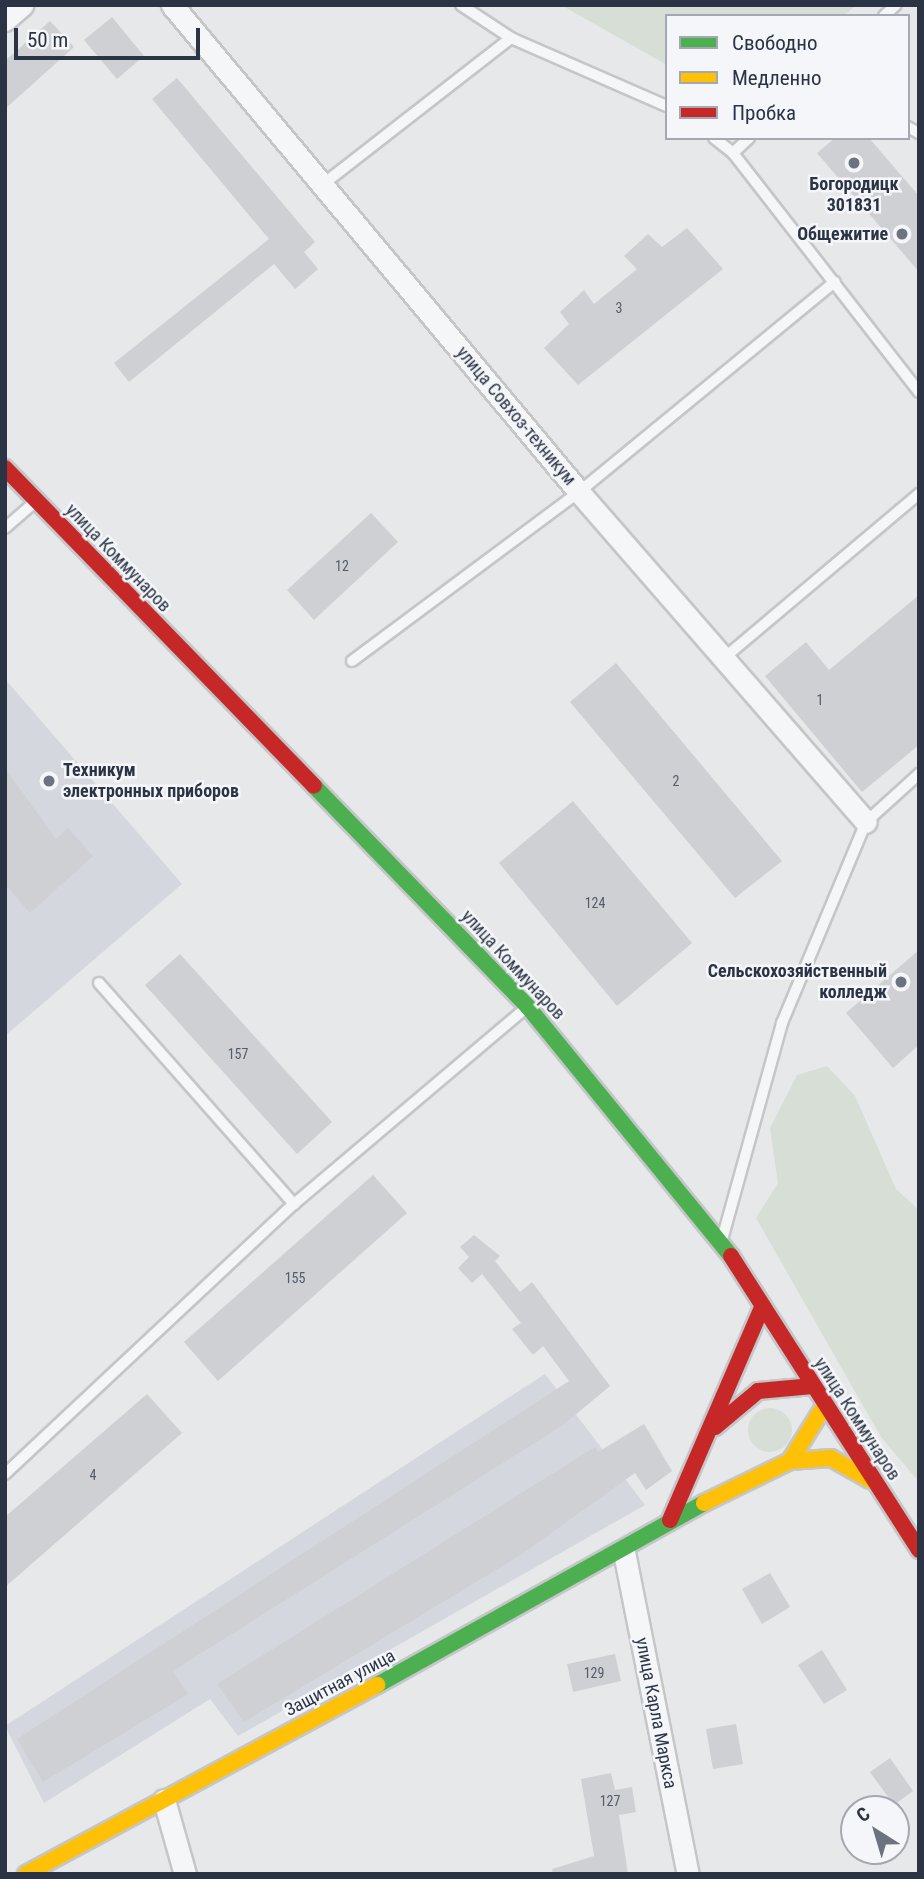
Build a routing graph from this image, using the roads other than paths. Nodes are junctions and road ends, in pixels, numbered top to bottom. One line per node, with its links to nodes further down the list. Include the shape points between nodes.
1 (22, 5): 4 (street)
2 (172, 5): 10 (street, улица Совхоз-техникум)
3 (461, 5): 5 (lane)
4 (5, 20)
5 (511, 38): 6 (lane); 10 (lane)
6 (665, 105)
7 (717, 140): 9 (lane)
8 (747, 140): 9 (lane)
9 (733, 153): 11 (lane)
10 (322, 186): 14 (street, улица Совхоз-техникум)
11 (835, 282): 12 (lane); 14 (lane)
12 (919, 392)
13 (5, 468): 16 (main road, улица Коммунаров)
14 (579, 492): 18 (street, улица Совхоз-техникум); 19 (lane)
15 (919, 494): 18 (lane)
16 (35, 501): 17 (lane); 23 (main road, улица Коммунаров)
17 (5, 527)
18 (724, 658): 21 (street, улица Совхоз-техникум)
19 (352, 661)
20 (919, 774): 21 (lane)
21 (866, 821): 25 (lane, via 782,1023)
22 (99, 983): 24 (lane)
23 (528, 1007): 24 (lane); 25 (main road, улица Коммунаров)
24 (294, 1204): 31 (lane)
25 (722, 1242): 26 (main road, улица Коммунаров)
26 (762, 1307): 27 (main road, улица Коммунаров); 29 (main road)
27 (813, 1386): 28 (main road, улица Коммунаров); 29 (main road, via 758,1391)
28 (825, 1405): 30 (main road); 32 (main road, улица Коммунаров)
29 (705, 1438): 33 (main road)
30 (790, 1461): 32 (main road, via 831,1458); 33 (main road, Защитная улица)
31 (5, 1474)
32 (878, 1487): 34 (main road, улица Коммунаров)
33 (670, 1520): 35 (main road, Защитная улица)
34 (919, 1550)
35 (624, 1552): 36 (main road, Защитная улица); 39 (street, улица Карла Маркса)
36 (164, 1800): 37 (main road, Защитная улица); 38 (street)
37 (26, 1874)
38 (185, 1874)
39 (688, 1874)

